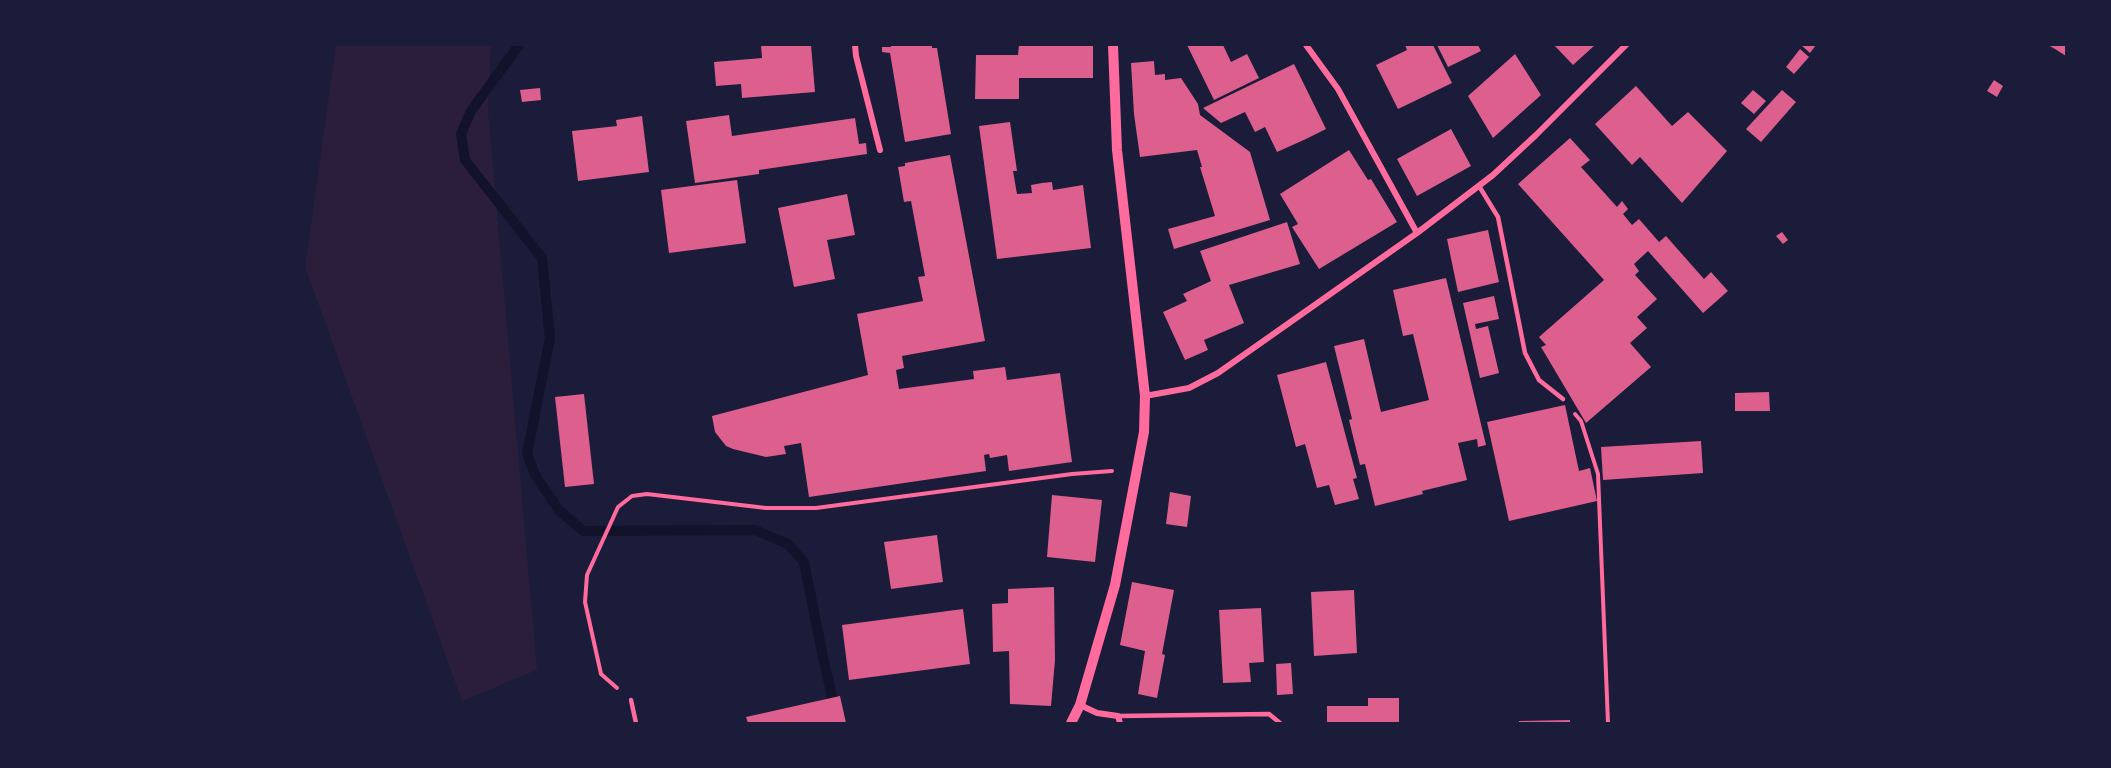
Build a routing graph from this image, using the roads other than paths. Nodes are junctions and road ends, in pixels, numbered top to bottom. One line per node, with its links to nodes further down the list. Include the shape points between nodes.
1 (855, 45): 5 (street)
2 (1113, 45): 8 (street, via 1117,150)
3 (1306, 45): 7 (street, via 1338,89)
4 (1626, 45): 6 (street)
5 (880, 150)
6 (1479, 186): 7 (street); 9 (lane, via 1498,217 1525,353 1539,380)
7 (1417, 233): 8 (street, via 1218,374 1189,388)
8 (1145, 396): 11 (street, via 1144,432 1115,585)
9 (1563, 399)
10 (631, 700): 13 (lane)
11 (1080, 705): 12 (street); 14 (street)
12 (1119, 720): 15 (lane, via 1269,714)
13 (636, 723)
14 (1071, 723)
15 (1280, 723)

